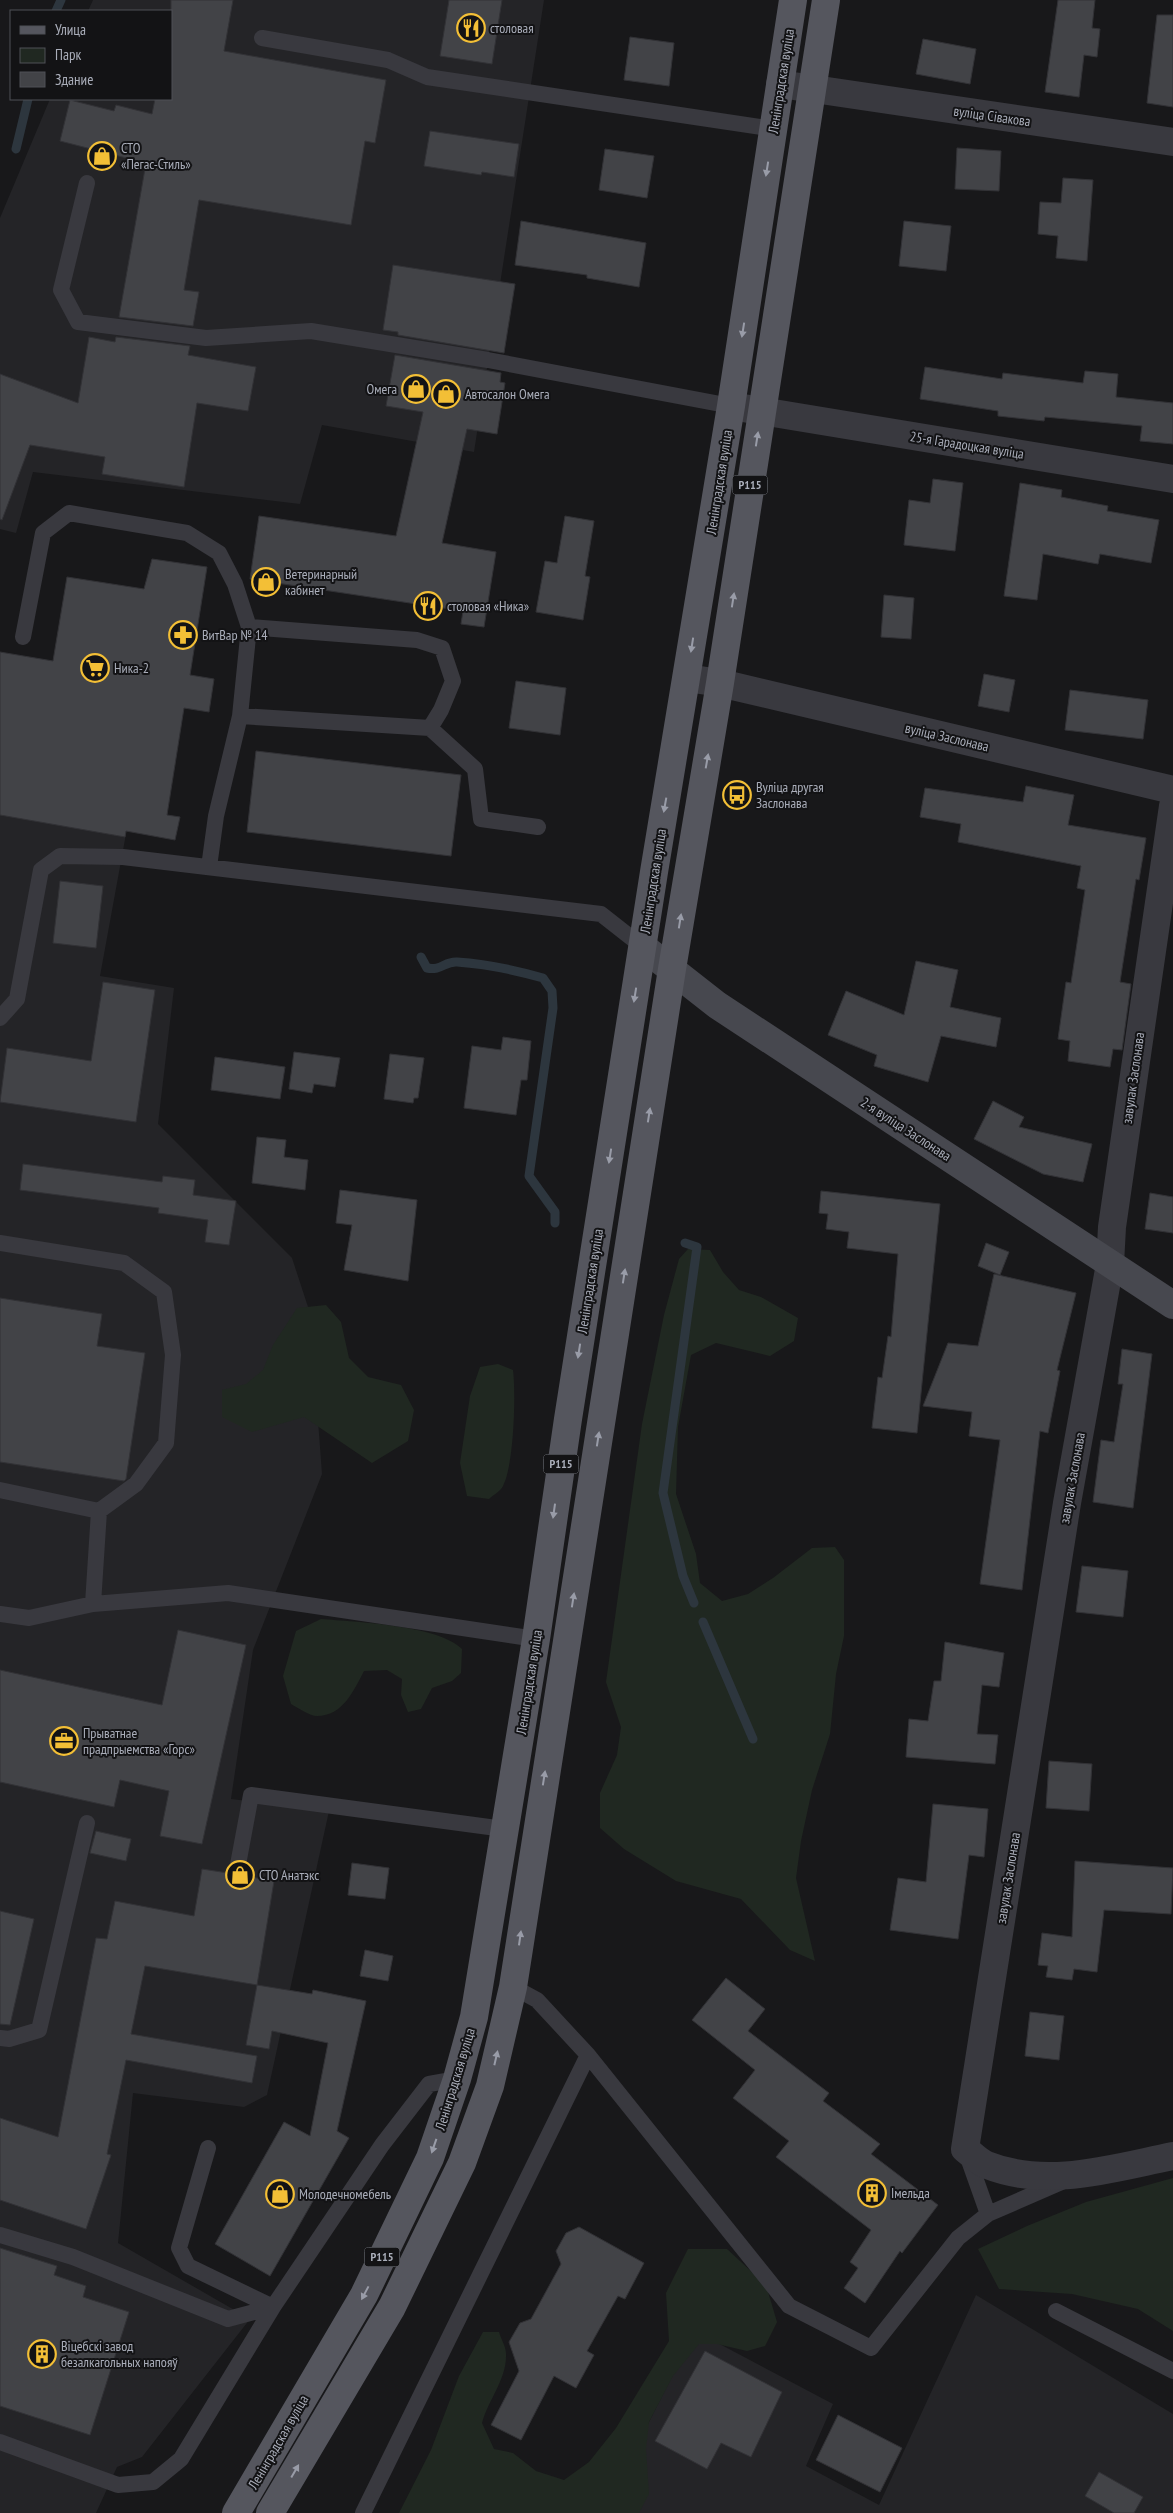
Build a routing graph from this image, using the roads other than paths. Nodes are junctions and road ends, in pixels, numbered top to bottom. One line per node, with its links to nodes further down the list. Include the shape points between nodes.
1 (793, 0): 4 (main road, Ленінградская вуліца / Р115)
2 (826, 0): 5 (main road, Р115)
3 (262, 38): 6 (lane, via 388,60 428,77)
4 (780, 84): 5 (street, вуліца Сівакова); 6 (main road, Ленінградская вуліца / Р115)
5 (812, 89): 7 (street, вуліца Сівакова); 10 (main road, Р115)
6 (774, 129): 9 (main road, Ленінградская вуліца / Р115, one-way to 9)
7 (1173, 142)
8 (87, 183): 9 (lane, via 61,290 78,322 206,338 310,330)
9 (731, 406): 10 (street, 25-я Гарадоцкая вуліца); 14 (main road, Ленінградская вуліца / Р115, one-way to 14)
10 (761, 412): 11 (street, 25-я Гарадоцкая вуліца); 15 (main road, Р115, one-way to 10)
11 (1173, 479)
12 (248, 627): 13 (lane, via 235,584 219,553 187,533 69,513 43,533); 16 (lane); 17 (lane, via 417,640 442,648 454,681 442,710)
13 (23, 637)
14 (687, 678): 15 (street, вуліца Заслонава); 22 (main road, Ленінградская вуліца / Р115, one-way to 22)
15 (720, 683): 18 (street, вуліца Заслонава); 23 (main road, Р115, one-way to 15)
16 (240, 716): 17 (lane); 21 (lane, via 216,816)
17 (430, 728): 20 (lane, via 475,769 481,819)
18 (1173, 790)
19 (1173, 806): 26 (street, завулак Заслонава, via 1112,1227)
20 (538, 827)
21 (209, 868): 22 (lane, via 601,914); 24 (lane, via 123,858 60,856 53,860 41,870 16,999)
22 (643, 947): 23 (main road, 2-я вуліца Заслонава); 32 (main road, Ленінградская вуліца / Р115, one-way to 32)
23 (672, 969): 26 (main road, 2-я вуліца Заслонава, via 717,1005); 33 (main road, Р115, one-way to 23)
24 (0, 1018)
25 (0, 1242): 29 (lane, via 124,1263 164,1292 173,1355 166,1443 136,1484)
26 (1110, 1264): 27 (main road, 2-я вуліца Заслонава); 45 (street, завулак Заслонава, via 1066,1513)
27 (1173, 1305)
28 (0, 1490): 29 (lane)
29 (98, 1511): 30 (lane)
30 (93, 1604): 31 (lane, via 29,1618); 32 (lane, via 228,1593)
31 (0, 1614)
32 (536, 1639): 33 (street); 35 (main road, Ленінградская вуліца / Р115)
33 (566, 1642): 36 (main road, Р115, one-way to 33)
34 (87, 1823): 40 (lane, via 39,2030 9,2039)
35 (504, 1829): 36 (street); 37 (lane, via 251,1795); 38 (main road, Ленінградская вуліца / Р115)
36 (535, 1834): 39 (main road, Р115, one-way to 36)
37 (238, 1870)
38 (481, 1981): 39 (street); 42 (main road, Ленінградская вуліца / Р115)
39 (513, 1987): 41 (lane, via 537,2000); 43 (main road, Р115, one-way to 39)
40 (0, 2038)
41 (588, 2056): 48 (lane, via 788,2306 872,2348 958,2238); 56 (lane)
42 (457, 2079): 43 (street); 50 (lane, via 429,2084 382,2145); 54 (main road, Ленінградская вуліца / Р115, one-way to 54, via 430,2158 364,2295)
43 (490, 2086): 55 (main road, Р115, one-way to 43, via 392,2307 462,2163)
44 (208, 2148): 50 (lane, via 179,2248 188,2266)
45 (965, 2149): 47 (street, via 985,2164 1018,2174); 48 (lane)
46 (1173, 2156): 47 (street)
47 (1074, 2176): 48 (lane)
48 (988, 2214)
49 (0, 2235): 50 (lane, via 73,2257 228,2319)
50 (272, 2307): 53 (lane, via 181,2459 153,2482 118,2485)
51 (1056, 2311): 52 (lane)
52 (1173, 2371)
53 (0, 2442)
54 (236, 2513)
55 (270, 2513)
56 (363, 2513)

